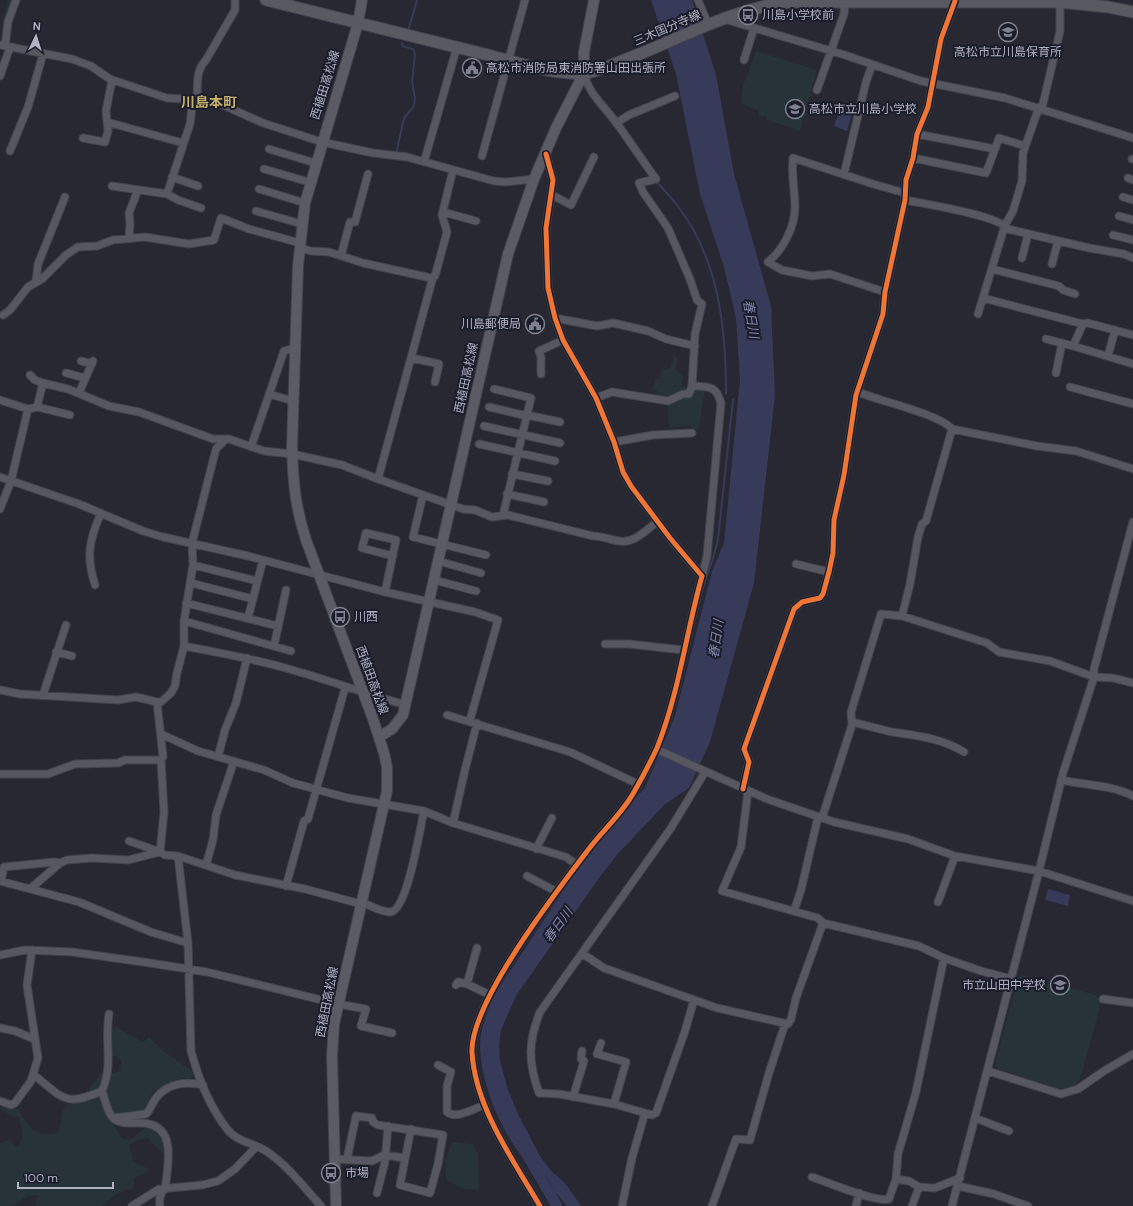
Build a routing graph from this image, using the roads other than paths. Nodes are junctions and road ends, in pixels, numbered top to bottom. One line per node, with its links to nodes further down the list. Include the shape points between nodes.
1 (16, 0): 17 (street, via 8,22)
2 (236, 0): 30 (street, via 235,10 201,65 196,82)
3 (266, 0): 14 (main road, 三木国分寺線)
4 (362, 0): 14 (main road, 西植田高松線)
5 (525, 0): 21 (street)
6 (594, 0): 24 (main road, 西植田高松線, via 584,52)
7 (698, 0): 15 (street)
8 (845, 0): 9 (main road, 三木国分寺線); 13 (main road, 三木国分寺線, via 766,5); 19 (street, via 844,14)
9 (955, 1): 10 (main road, 三木国分寺線); 27 (street, via 941,39)
10 (1060, 2): 11 (main road, 三木国分寺線); 31 (street, via 1060,31)
11 (1094, 3): 12 (main road, 三木国分寺線)
12 (1133, 12)
13 (722, 18): 15 (main road, 三木国分寺線); 16 (street)
14 (358, 23): 18 (main road, 三木国分寺線); 37 (main road, 西植田高松線)
15 (707, 24): 24 (main road, 三木国分寺線, via 612,65)
16 (754, 28): 19 (street); 22 (street)
17 (5, 46): 20 (street); 25 (street)
18 (457, 47): 21 (main road, 三木国分寺線); 48 (street)
19 (832, 52): 23 (street); 28 (street)
20 (43, 54): 26 (street, via 72,59 91,66); 42 (street, via 28,107)
21 (510, 60): 24 (main road, 三木国分寺線, via 558,72); 44 (street)
22 (744, 60)
23 (872, 65): 27 (street); 52 (street)
24 (584, 73): 33 (street, via 588,86); 43 (main road, 西植田高松線)
25 (0, 76)
26 (112, 80): 30 (street, via 167,98); 32 (street, via 106,111)
27 (934, 84): 31 (street, via 1005,98); 34 (street)
28 (816, 90)
29 (675, 96): 33 (street)
30 (195, 100): 37 (street, via 214,101 263,123); 38 (street)
31 (1040, 108): 36 (street); 39 (street)
32 (107, 122): 35 (street, via 105,142); 38 (street)
33 (616, 123): 100 (street, via 656,179 639,183 668,228 697,300 702,304)
34 (917, 134): 41 (street); 46 (street)
35 (84, 138)
36 (1133, 138)
37 (322, 142): 47 (main road, 西植田高松線); 48 (street)
38 (183, 143): 53 (street)
39 (1025, 146): 41 (street, via 999,138); 74 (street, via 1022,181 1013,211)
40 (269, 149): 47 (street)
41 (995, 149): 46 (street, via 986,173)
42 (10, 151)
43 (546, 154): 54 (main road, 西植田高松線); 61 (street, via 553,180)
44 (482, 156)
45 (594, 157): 61 (street, via 571,204)
46 (913, 158): 62 (street, via 906,180)
47 (315, 162): 55 (main road, 西植田高松線)
48 (424, 162): 50 (street)
49 (264, 169): 55 (street)
50 (453, 170): 54 (street, via 505,182); 69 (street)
51 (368, 174): 81 (street, via 355,222 350,222)
52 (844, 174): 62 (street); 88 (street, via 793,158 793,220 784,244 768,262 782,270 812,276 830,274)
53 (172, 177): 57 (street); 60 (street)
54 (534, 179): 153 (main road, 西植田高松線, via 500,283)
55 (309, 182): 66 (main road, 西植田高松線)
56 (112, 186): 59 (street)
57 (198, 186)
58 (259, 189): 66 (street)
59 (138, 190): 60 (street); 77 (street, via 129,214)
60 (167, 194): 67 (street)
61 (552, 196): 93 (street, via 546,228 548,288)
62 (905, 196): 74 (street); 88 (street)
63 (65, 197): 87 (street, via 38,264)
64 (1123, 197): 65 (street)
65 (1133, 200)
66 (305, 203): 73 (main road, 西植田高松線)
67 (201, 208)
68 (256, 211): 73 (street)
69 (443, 212): 72 (street); 86 (street, via 447,232)
70 (1119, 216): 71 (street)
71 (1133, 220)
72 (476, 221)
73 (302, 224): 80 (main road, 西植田高松線)
74 (1005, 225): 75 (street, via 1008,229); 85 (street)
75 (1028, 234): 79 (street); 82 (street)
76 (1114, 235): 78 (street)
77 (129, 238): 80 (street, via 145,237 189,244 203,243 214,240 221,218); 87 (street, via 97,246 78,247 42,279)
78 (1133, 240)
79 (1058, 241): 83 (street); 84 (street)
80 (300, 245): 81 (street); 102 (main road, 西植田高松線)
81 (342, 256): 86 (street, via 363,263)
82 (1022, 258)
83 (1133, 258)
84 (1052, 264)
85 (992, 269): 89 (street, via 1059,286); 90 (street)
86 (433, 277): 104 (street)
87 (36, 281): 92 (street)
88 (885, 292): 117 (street, via 883,314)
89 (1075, 294)
90 (983, 298): 91 (street); 94 (street)
91 (978, 314)
92 (4, 315)
93 (555, 318): 98 (street); 100 (street, via 597,326 613,323)
94 (1083, 324): 95 (street); 101 (street)
95 (1115, 330): 96 (street); 103 (street)
96 (1133, 335)
97 (1046, 339): 99 (street)
98 (562, 340): 109 (street, via 539,351); 120 (street)
99 (1062, 343): 101 (street); 108 (street)
100 (695, 346): 114 (street)
101 (1073, 346): 103 (street)
102 (295, 348): 119 (street, via 284,351); 122 (main road, 西植田高松線)
103 (1108, 356): 106 (street)
104 (412, 358): 112 (street, via 439,364); 147 (street)
105 (81, 361): 111 (street, via 92,362)
106 (1133, 364)
107 (66, 373): 111 (street)
108 (1056, 373)
109 (541, 374)
110 (30, 375): 113 (street)
111 (86, 378): 118 (street)
112 (436, 382)
113 (43, 383): 118 (street); 124 (street)
114 (692, 386): 120 (street, via 689,394 668,401 612,392); 170 (street, via 710,387 719,394 721,403 707,556)
115 (1070, 387): 123 (street)
116 (494, 389): 128 (street, via 531,398)
117 (858, 392): 131 (street, via 924,414 949,424); 167 (street, via 834,520)
118 (79, 393): 134 (street, via 109,406 139,412)
119 (269, 394): 122 (street); 139 (street)
120 (596, 398): 136 (street)
121 (0, 400): 126 (street)
122 (293, 402): 142 (main road, 西植田高松線)
123 (1133, 404)
124 (37, 407): 126 (street); 127 (street)
125 (489, 407): 128 (street)
126 (28, 409): 148 (street)
127 (70, 415)
128 (527, 416): 129 (street); 133 (street)
129 (560, 422)
130 (484, 426): 133 (street)
131 (952, 428): 144 (street, via 1037,446 1076,451); 181 (street, via 926,521 922,524 918,537)
132 (692, 433): 136 (street, via 653,435)
133 (522, 435): 137 (street); 141 (street)
134 (213, 438): 135 (street); 140 (street)
135 (226, 439): 139 (street); 140 (street)
136 (614, 442): 157 (street, via 623,472)
137 (560, 443)
138 (479, 444): 141 (street)
139 (250, 447): 142 (street)
140 (216, 449): 159 (street)
141 (517, 453): 143 (street); 145 (street)
142 (292, 454): 147 (street, via 342,465); 169 (main road, 西植田高松線, via 298,515)
143 (555, 461)
144 (1133, 469)
145 (512, 474): 149 (street); 150 (street)
146 (0, 477): 148 (street)
147 (378, 479): 151 (street)
148 (11, 481): 154 (street); 155 (street)
149 (548, 481)
150 (507, 494): 152 (street); 156 (street)
151 (423, 495): 153 (street); 160 (street, via 414,537)
152 (544, 502)
153 (451, 504): 156 (street, via 463,509 478,510 492,517); 160 (main road, 西植田高松線)
154 (0, 509)
155 (101, 513): 159 (street, via 143,531); 174 (street, via 93,532 89,561)
156 (503, 515): 157 (street, via 624,542 637,538)
157 (658, 521): 170 (street)
158 (1133, 522): 194 (street)
159 (192, 544): 163 (street); 166 (street)
160 (442, 544): 161 (street); 164 (main road, 西植田高松線)
161 (486, 555)
162 (393, 556): 162 (street, via 396,540 366,533 362,548); 177 (street)
163 (263, 560): 169 (street); 172 (street)
164 (438, 561): 168 (street); 171 (main road, 西植田高松線)
165 (796, 564): 167 (street)
166 (193, 565): 172 (street); 173 (street)
167 (830, 572): 218 (street, via 820,598 802,602 794,609 744,749 749,762)
168 (481, 573)
169 (319, 575): 177 (street); 198 (main road, 西植田高松線)
170 (702, 576): 190 (street)
171 (434, 580): 176 (street); 179 (main road, 西植田高松線)
172 (258, 581): 178 (street)
173 (191, 583): 178 (street); 180 (street)
174 (96, 585)
175 (286, 590): 185 (street)
176 (476, 591)
177 (385, 592): 179 (street)
178 (253, 599): 182 (street)
179 (429, 601): 201 (main road, 西植田高松線); 203 (street, via 498,620)
180 (186, 603): 182 (street); 183 (street)
181 (902, 616): 194 (street, via 987,644 999,652 1050,661); 204 (street, via 881,614 851,712)
182 (248, 618): 185 (street)
183 (184, 620): 187 (street); 188 (street)
184 (66, 625): 191 (street)
185 (278, 626): 188 (street)
186 (605, 644): 190 (street)
187 (184, 646): 193 (street); 200 (street, via 175,686 171,694)
188 (274, 646): 189 (street)
189 (291, 650)
190 (683, 650): 208 (street)
191 (56, 652): 192 (street); 199 (street)
192 (72, 656)
193 (247, 658): 196 (street, via 290,669); 210 (street, via 236,703)
194 (1094, 677): 195 (street); 215 (street)
195 (1133, 683)
196 (345, 688): 198 (street); 217 (street)
197 (0, 690): 199 (street)
198 (364, 694): 201 (street); 207 (main road, 西植田高松線)
199 (43, 695): 200 (street, via 118,700 136,698)
200 (157, 702): 206 (street)
201 (406, 705): 207 (main road, 西植田高松線, via 399,723)
202 (447, 714): 203 (street)
203 (470, 720): 205 (street)
204 (852, 722): 209 (street, via 891,732 930,737); 222 (street)
205 (477, 723): 216 (street, via 570,752); 224 (street)
206 (161, 734): 210 (street); 211 (street)
207 (378, 737): 220 (main road, 西植田高松線, via 387,767 387,791)
208 (658, 749): 213 (street); 216 (street)
209 (964, 752)
210 (218, 757): 212 (street)
211 (161, 760): 214 (street, via 75,764 48,774); 227 (street, via 164,812)
212 (234, 761): 217 (street); 231 (street, via 216,816 214,840)
213 (704, 771): 218 (street); 247 (street, via 672,828)
214 (0, 774)
215 (1061, 780): 219 (street, via 1111,788); 233 (street)
216 (638, 784): 232 (street, via 622,810)
217 (317, 789): 220 (street, via 333,795); 236 (street, via 308,819 304,821)
218 (746, 790): 222 (street); 242 (street, via 741,847 722,891)
219 (1133, 796)
220 (383, 805): 221 (street); 241 (main road, 西植田高松線)
221 (424, 811): 224 (street); 241 (street, via 408,884 396,909 387,912)
222 (820, 817): 229 (street, via 908,839); 242 (street, via 802,890)
223 (552, 818): 226 (street)
224 (453, 822): 226 (street)
225 (129, 841): 227 (street)
226 (536, 850): 232 (street, via 566,858)
227 (160, 852): 228 (street); 230 (street, via 128,860 82,858)
228 (178, 856): 231 (street); 244 (street)
229 (955, 856): 233 (street); 240 (street)
230 (60, 863): 235 (street, via 4,867); 237 (street)
231 (206, 865): 236 (street, via 235,875)
232 (577, 865): 238 (street)
233 (1039, 871): 239 (street); 251 (street)
234 (527, 876): 238 (street)
235 (1, 881): 237 (street)
236 (286, 886): 241 (street)
237 (30, 889): 244 (street, via 79,902 151,932)
238 (557, 892): 254 (street)
239 (1133, 901)
240 (938, 902)
241 (361, 903): 258 (main road, 西植田高松線)
242 (794, 911): 243 (street, via 818,918)
243 (823, 924): 249 (street, via 919,946); 260 (street, via 796,998 792,1019)
244 (188, 943): 250 (street)
245 (477, 948): 252 (street)
246 (32, 950): 248 (street); 250 (street, via 72,952); 263 (street, via 27,986)
247 (583, 954): 256 (street, via 604,968); 272 (street, via 540,1012 532,1032 530,1054 532,1073 539,1093)
248 (0, 955)
249 (944, 958): 251 (street); 288 (street, via 916,1092 898,1154)
250 (188, 969): 258 (street); 270 (street, via 191,1051)
251 (1012, 979): 268 (street)
252 (467, 984): 253 (street, via 458,982); 254 (street)
253 (456, 986)
254 (490, 995): 275 (street, via 476,1029 472,1050)
255 (1103, 999): 257 (street)
256 (694, 1000): 260 (street); 276 (street, via 656,1113)
257 (1133, 1003)
258 (338, 1004): 262 (street, via 366,1009 361,1026); 285 (main road, 西植田高松線, via 332,1056)
259 (109, 1014): 271 (street, via 106,1029 109,1070)
260 (785, 1024): 300 (street, via 750,1140 736,1140)
261 (0, 1028): 263 (street)
262 (392, 1033)
263 (34, 1039): 269 (street, via 38,1058)
264 (601, 1043): 274 (street, via 597,1054 626,1062)
265 (582, 1051): 272 (street, via 581,1059 584,1061)
266 (1133, 1054): 268 (street, via 1078,1089 1061,1094)
267 (438, 1065): 275 (street, via 451,1072 447,1086 447,1112 458,1115)
268 (988, 1071): 278 (street)
269 (34, 1075): 271 (street, via 67,1100 78,1100); 273 (street, via 25,1092 15,1103 11,1105)
270 (203, 1085): 277 (street, via 184,1082 164,1090 146,1114); 282 (street, via 227,1129 235,1137)
271 (102, 1091): 277 (street)
272 (573, 1097): 274 (street)
273 (0, 1101)
274 (614, 1104): 276 (street)
275 (485, 1105): 298 (street, via 492,1123)
276 (645, 1113): 299 (street)
277 (113, 1118): 291 (street, via 122,1122 154,1125 161,1131 169,1150)
278 (975, 1118): 281 (street); 289 (street)
279 (388, 1126): 280 (street); 283 (street); 286 (street, via 378,1125 372,1118 356,1116)
280 (411, 1128): 284 (street); 284 (street, via 443,1135 430,1192 400,1185)
281 (1009, 1131)
282 (256, 1147): 291 (street, via 235,1169 218,1180 202,1185); 296 (street, via 266,1150)
283 (384, 1155): 284 (street); 286 (street, via 372,1161); 292 (street, via 382,1179)
284 (405, 1158)
285 (335, 1159): 286 (street); 297 (main road, 西植田高松線)
286 (347, 1159)
287 (812, 1177): 293 (street)
288 (896, 1179): 290 (street, via 909,1181); 293 (street, via 889,1199)
289 (959, 1182): 290 (street, via 935,1188); 303 (street); 304 (street)
290 (919, 1187): 302 (street)
291 (165, 1189): 294 (street, via 159,1189); 295 (street, via 161,1192)
292 (377, 1192)
293 (858, 1193): 301 (street)
294 (132, 1206)
295 (160, 1206)
296 (321, 1206)
297 (336, 1206)
298 (540, 1206)
299 (622, 1206)
300 (712, 1206)
301 (856, 1206)
302 (912, 1206)
303 (952, 1206)
304 (1028, 1206)

